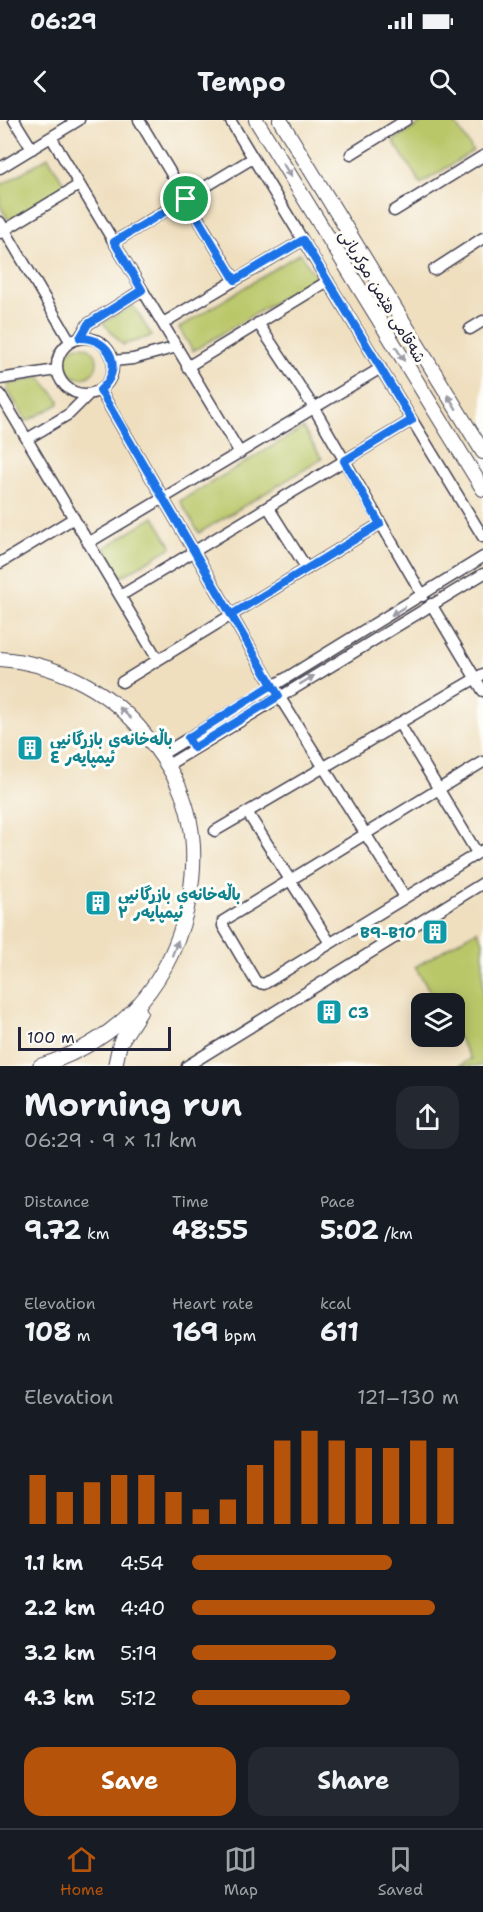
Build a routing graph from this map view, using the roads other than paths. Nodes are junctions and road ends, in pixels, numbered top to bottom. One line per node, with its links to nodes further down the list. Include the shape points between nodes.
1 (14, 120): 11 (street)
2 (79, 120): 10 (street)
3 (139, 120): 17 (street)
4 (230, 120): 13 (street)
5 (256, 120): 32 (street, شەقامی هێمن موکریانی, one-way to 32)
6 (280, 120): 27 (street, شەقامی هێمن موکریانی)
7 (383, 120): 9 (street)
8 (406, 120): 9 (street)
9 (389, 130): 12 (street)
10 (51, 137): 11 (street); 16 (street)
11 (32, 149): 15 (street)
12 (351, 154)
13 (253, 158): 17 (street); 21 (street)
14 (481, 161): 18 (street)
15 (0, 168)
16 (79, 184): 19 (street); 22 (street)
17 (186, 199): 22 (street); 24 (street)
18 (394, 211)
19 (2, 229): 33 (street)
20 (483, 238): 23 (street)
21 (303, 240): 24 (street); 25 (street)
22 (114, 242): 26 (street)
23 (434, 270)
24 (235, 280): 29 (street)
25 (328, 281): 30 (street); 37 (street)
26 (142, 290): 29 (street); 33 (street, via 88,324)
27 (402, 321): 32 (street); 45 (street, شەقامی هێمن موکریانی, one-way to 27)
28 (483, 321): 31 (street)
29 (164, 323): 34 (street)
30 (258, 324): 36 (street); 42 (street)
31 (470, 329)
32 (386, 331): 48 (street, شەقامی هێمن موکریانی, one-way to 48)
33 (75, 339): 35 (street, via 98,340); 38 (street, via 59,354)
34 (177, 347): 35 (street); 36 (street)
35 (113, 361): 40 (street, via 111,378)
36 (187, 367): 46 (street)
37 (381, 369): 42 (street); 43 (street)
38 (57, 370): 39 (street); 40 (street, via 59,379 72,391)
39 (0, 379)
40 (94, 392): 44 (street, via 69,414); 49 (street)
41 (0, 394): 44 (street)
42 (314, 408): 46 (street); 47 (street)
43 (412, 420): 47 (street); 53 (street)
44 (27, 439): 51 (street)
45 (483, 452)
46 (240, 453): 49 (street)
47 (344, 461): 50 (street); 52 (street)
48 (483, 489)
49 (164, 499): 54 (street); 55 (street)
50 (268, 507): 55 (street); 58 (street)
51 (74, 518): 54 (street); 57 (street)
52 (380, 524): 58 (street); 61 (street)
53 (483, 537)
54 (88, 543): 60 (street)
55 (195, 551): 60 (street); 63 (street)
56 (483, 557): 61 (street)
57 (1, 560)
58 (307, 569): 63 (street)
59 (483, 574): 62 (street)
60 (120, 596): 65 (street)
61 (423, 596): 68 (street, one-way to 68)
62 (431, 604): 66 (street); 70 (street, one-way to 62)
63 (231, 615): 65 (street); 68 (street)
64 (0, 659): 74 (street, one-way to 64, via 123,711 86,684 43,666)
65 (158, 660): 67 (street)
66 (479, 676): 69 (street); 71 (street)
67 (122, 682)
68 (272, 685): 70 (street); 72 (street)
69 (483, 691)
70 (279, 696): 73 (street); 76 (street)
71 (399, 723): 76 (street); 77 (street)
72 (188, 738): 73 (street); 74 (street)
73 (194, 748): 74 (street)
74 (164, 760): 86 (street, one-way to 74, via 172,956 183,923 193,859 180,788)
75 (483, 762): 77 (street)
76 (324, 767): 78 (street); 80 (street)
77 (438, 789): 80 (street); 81 (street)
78 (247, 812): 79 (street); 82 (street)
79 (215, 831)
80 (365, 834): 82 (street); 84 (street)
81 (480, 851): 84 (street)
82 (289, 880): 85 (street); 85 (street, via 223,921 256,982 264,984)
83 (483, 883): 89 (street)
84 (405, 897): 85 (street)
85 (330, 943)
86 (157, 982): 87 (street, via 105,1034); 88 (street, via 120,1043)
87 (40, 1066)
88 (115, 1066)
89 (186, 1066)

